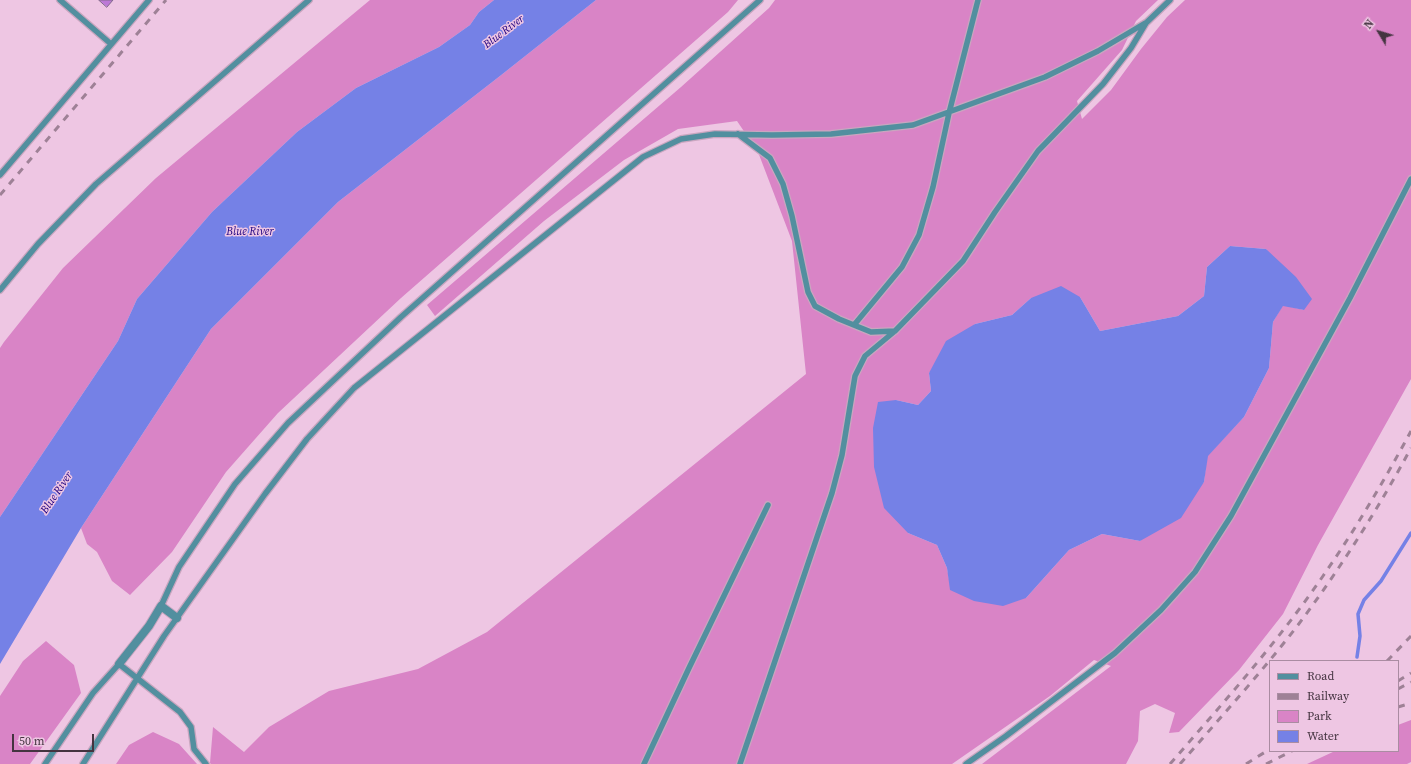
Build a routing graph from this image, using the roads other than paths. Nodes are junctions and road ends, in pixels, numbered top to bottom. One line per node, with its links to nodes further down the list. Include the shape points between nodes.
1 (60, 0): 8 (lane)
2 (149, 0): 8 (lane)
3 (309, 0): 13 (lane, via 96,184 38,244)
4 (760, 0): 17 (lane, via 401,317 288,423 235,484 179,567)
5 (978, 0): 9 (lane)
6 (1170, 0): 7 (lane)
7 (1147, 22): 9 (lane, via 1098,51 1045,77); 15 (lane, via 1131,48 1102,84 1038,151 963,261)
8 (111, 44): 11 (lane)
9 (949, 113): 10 (lane, via 913,125 831,134); 14 (lane, via 933,187 919,235 902,267)
10 (738, 134): 14 (lane, via 770,158 783,184 808,292 815,306); 18 (lane, via 715,134 681,139 643,157 354,388 307,439)
11 (0, 175)
12 (1411, 179): 26 (lane, via 1232,516 1196,572 1161,610 1115,653)
13 (0, 290)
14 (854, 325): 15 (lane, via 871,332)
15 (895, 331): 25 (lane, via 865,356 855,376 842,455 832,493)
16 (768, 505): 24 (lane)
17 (161, 606): 18 (street); 19 (street, via 149,626)
18 (177, 618): 20 (lane)
19 (119, 664): 20 (lane); 21 (lane, via 93,693)
20 (138, 678): 22 (lane); 23 (lane, via 180,712 191,727 194,749)
21 (46, 764)
22 (83, 764)
23 (206, 764)
24 (644, 764)
25 (740, 764)
26 (966, 764)

